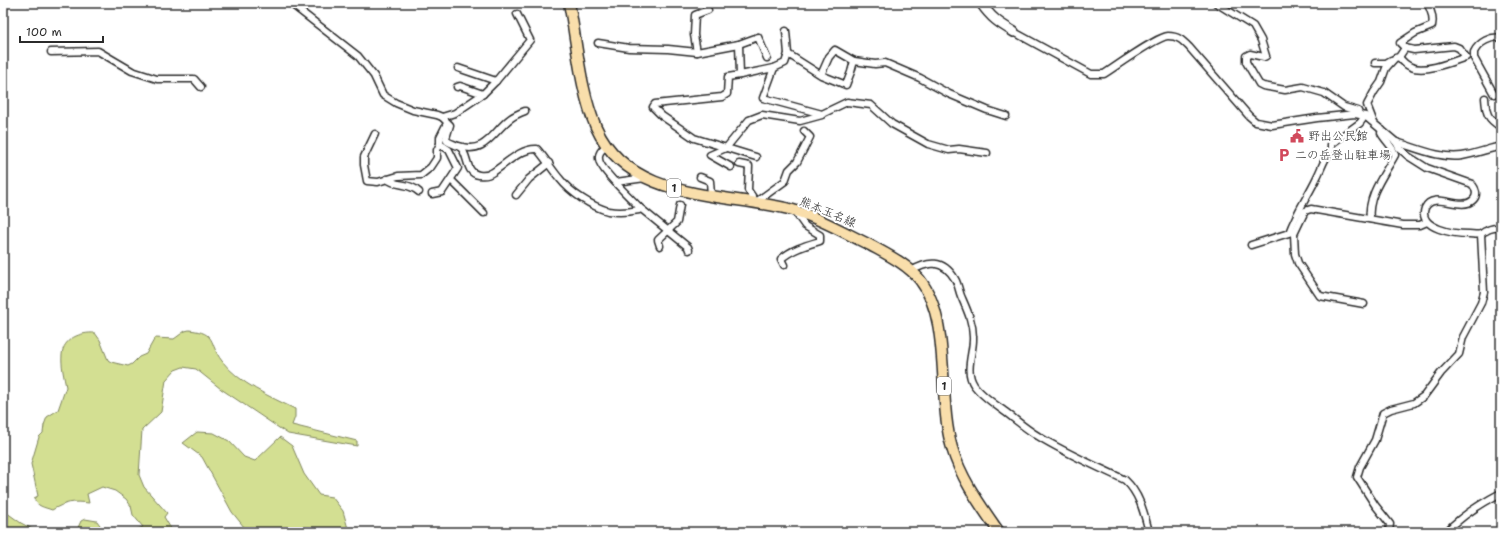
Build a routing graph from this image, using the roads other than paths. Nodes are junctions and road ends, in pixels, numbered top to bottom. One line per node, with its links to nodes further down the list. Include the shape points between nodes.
1 (290, 3): 35 (street, via 358,56 374,76 383,95 413,110)
2 (569, 3): 44 (main road, 熊本玉名線 / 1, via 589,108 596,128)
3 (981, 3): 9 (street, via 990,16)
4 (1216, 3): 34 (street, via 1253,26 1261,40 1266,56 1250,54 1245,59 1259,84 1285,90 1303,87 1324,93 1344,107 1358,111)
5 (1427, 3): 13 (street, via 1432,15 1432,26 1400,43)
6 (708, 10): 15 (street, via 695,16 694,35)
7 (517, 14): 25 (street, via 530,40)
8 (786, 31): 16 (street)
9 (1014, 32): 34 (street, via 1097,75 1104,74 1166,36 1179,37 1256,122 1272,125 1355,114)
10 (1501, 38): 29 (street, via 1485,40 1474,52 1474,58)
11 (598, 42): 15 (street, via 629,48)
12 (738, 44): 15 (street); 18 (street, via 758,37); 23 (street)
13 (1405, 48): 17 (street); 17 (street, via 1414,50 1454,46 1466,57 1444,65 1420,68 1411,67)
14 (51, 52): 26 (street, via 98,50 132,72 157,79 194,80)
15 (697, 52)
16 (788, 54): 22 (street, via 785,63); 24 (street)
17 (1397, 57): 20 (street, via 1386,63); 37 (street, via 1386,68 1367,106)
18 (767, 58)
19 (854, 61): 24 (street, via 835,50); 24 (street, via 846,85); 33 (street, via 885,63 949,94)
20 (1375, 64)
21 (458, 68): 25 (street)
22 (774, 68): 23 (street); 32 (street, via 763,98)
23 (740, 75): 47 (street, via 728,77 727,94 722,97 655,104 653,107 694,138)
24 (821, 75)
25 (496, 81): 28 (street)
26 (201, 87)
27 (456, 87): 28 (street, via 460,86)
28 (482, 94): 35 (street, via 455,113)
29 (1494, 94)
30 (1485, 98): 38 (street, via 1486,112 1492,122)
31 (525, 111): 45 (street, via 511,118 483,145 475,148)
32 (822, 114): 47 (street, via 800,121 762,116 749,120); 48 (street, via 847,102 871,105 892,124 928,144 949,150)
33 (1006, 116)
34 (1362, 116): 37 (street); 72 (street, via 1360,122 1331,144 1332,150 1325,158 1289,233)
35 (442, 117): 36 (street)
36 (447, 123): 43 (street, via 440,137); 45 (street, via 450,125 447,142)
37 (1374, 123): 39 (street)
38 (1501, 127)
39 (1382, 130): 42 (street); 67 (street, via 1384,139 1394,150 1395,155 1374,193 1369,211)
40 (804, 131): 62 (street, via 810,137 785,181)
41 (375, 134): 55 (street, via 364,157 367,181 378,182)
42 (1396, 142): 46 (street, via 1450,156 1463,156); 68 (street, via 1408,156 1427,168 1472,184 1475,188 1476,194 1470,202 1430,203 1424,214)
43 (440, 144): 55 (street, via 437,158 431,167 420,174); 56 (street, via 449,150 458,168)
44 (607, 145): 54 (main road, 熊本玉名線 / 1, via 624,164); 57 (street, via 600,152 598,159 603,169)
45 (460, 146): 50 (street, via 471,171 480,176 488,175 530,149 538,150)
46 (1501, 146)
47 (726, 148): 49 (street); 52 (street, via 710,155)
48 (988, 153)
49 (756, 157)
50 (549, 163): 60 (street); 64 (street, via 560,180 592,204 622,212 639,210)
51 (739, 164): 62 (street, via 749,166 748,190)
52 (731, 167)
53 (700, 177): 61 (street, via 710,181)
54 (645, 178): 57 (street); 61 (main road, 熊本玉名線 / 1, via 668,187)
55 (387, 179): 58 (street, via 415,188)
56 (451, 180): 59 (street, via 442,192); 66 (street)
57 (616, 182): 64 (street)
58 (419, 192)
59 (432, 194)
60 (516, 195)
61 (711, 195): 62 (main road, 熊本玉名線 / 1)
62 (756, 202): 65 (main road, 熊本玉名線 / 1)
63 (680, 206): 70 (street, via 677,222)
64 (639, 207): 70 (street)
65 (794, 210): 75 (street, via 805,226 820,235 820,241 785,256 781,259); 76 (main road, 熊本玉名線 / 1, via 822,221 892,257)
66 (484, 213)
67 (1370, 219): 68 (street, via 1403,226); 77 (street, via 1311,209 1305,211 1294,234 1298,263 1320,296)
68 (1427, 222): 71 (street, via 1434,228 1464,234)
69 (1501, 227): 71 (street, via 1486,230)
70 (668, 230): 73 (street, via 658,240); 74 (street, via 688,246)
71 (1481, 234): 81 (street, via 1484,292 1459,354 1424,396 1414,404 1383,413 1375,440 1360,467 1357,477 1390,524)
72 (1251, 245)
73 (660, 246)
74 (689, 250)
75 (784, 265)
76 (911, 271): 79 (main road, 熊本玉名線 / 1, via 929,292 936,312 952,448 963,477); 80 (street, via 921,265 937,264 949,271 955,280 971,319 974,342 970,376 974,384 987,398 1036,435 1125,480 1137,494)
77 (1364, 304)
78 (1501, 493): 82 (street, via 1474,508)
79 (999, 532)
80 (1149, 532)
81 (1389, 532)
82 (1446, 532)

